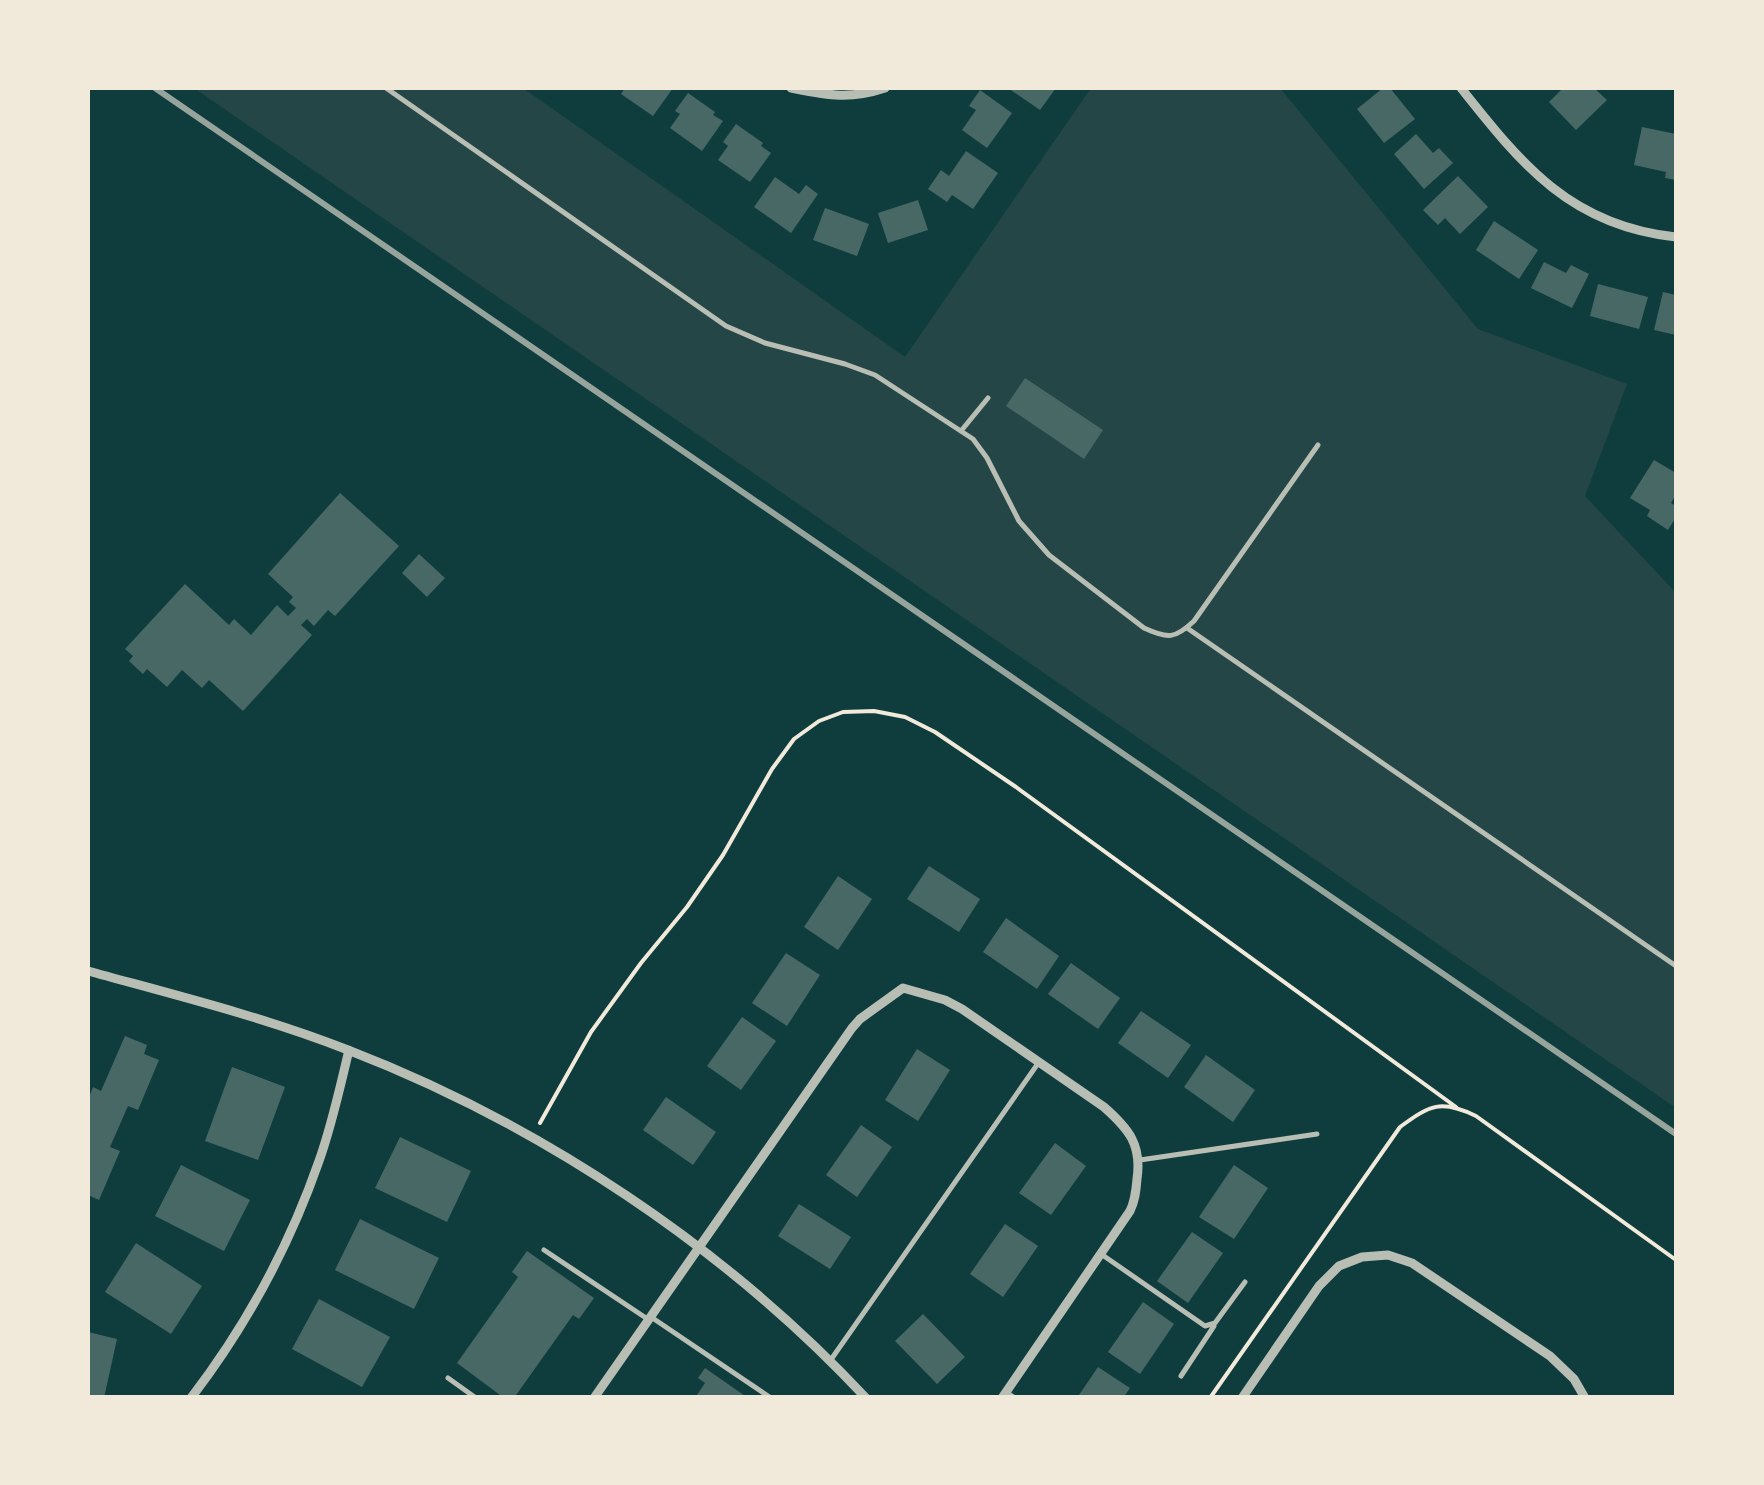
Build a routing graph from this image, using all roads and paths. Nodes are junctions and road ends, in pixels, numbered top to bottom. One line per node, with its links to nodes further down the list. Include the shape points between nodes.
1 (386, 88): 8 (lane, via 726,326 876,375)
2 (790, 88): 3 (street, via 838,97)
3 (885, 88)
4 (1478, 88): 5 (street)
5 (1464, 92): 6 (street, via 1532,171 1565,198 1610,221)
6 (1676, 237)
7 (988, 398): 8 (lane)
8 (961, 430): 10 (lane, via 987,458 1019,522 1049,555 1144,628 1162,637)
9 (1318, 446): 10 (lane)
10 (1187, 628): 11 (lane)
11 (1676, 966)
12 (88, 972): 13 (street)
13 (350, 1050): 17 (street); 30 (street, via 292,1232 238,1333)
14 (1039, 1062): 18 (street, via 1118,1120); 19 (street, via 962,1009 903,988 852,1028); 26 (lane)
15 (1456, 1106): 17 (path, via 935,732 905,717 844,712 794,739 772,769 722,854 592,1032); 22 (path); 35 (path, via 1426,1108 1400,1127)
16 (1317, 1134): 18 (lane)
17 (532, 1138): 19 (street)
18 (1140, 1160): 21 (street, via 1134,1201)
19 (700, 1248): 24 (street); 26 (street)
20 (544, 1250): 24 (lane)
21 (1101, 1254): 25 (lane, via 1204,1326); 29 (street)
22 (1676, 1260)
23 (1245, 1282): 25 (lane)
24 (650, 1318): 32 (street); 33 (lane)
25 (1216, 1324): 27 (lane)
26 (830, 1361): 34 (street)
27 (1181, 1376)
28 (448, 1378): 31 (lane)
29 (1008, 1395)
30 (191, 1398)
31 (476, 1398)
32 (594, 1398)
33 (771, 1398)
34 (866, 1398)
35 (1210, 1398)
36 (1242, 1398): 37 (street, via 1339,1266 1388,1255 1412,1263 1550,1356)
37 (1585, 1398)

